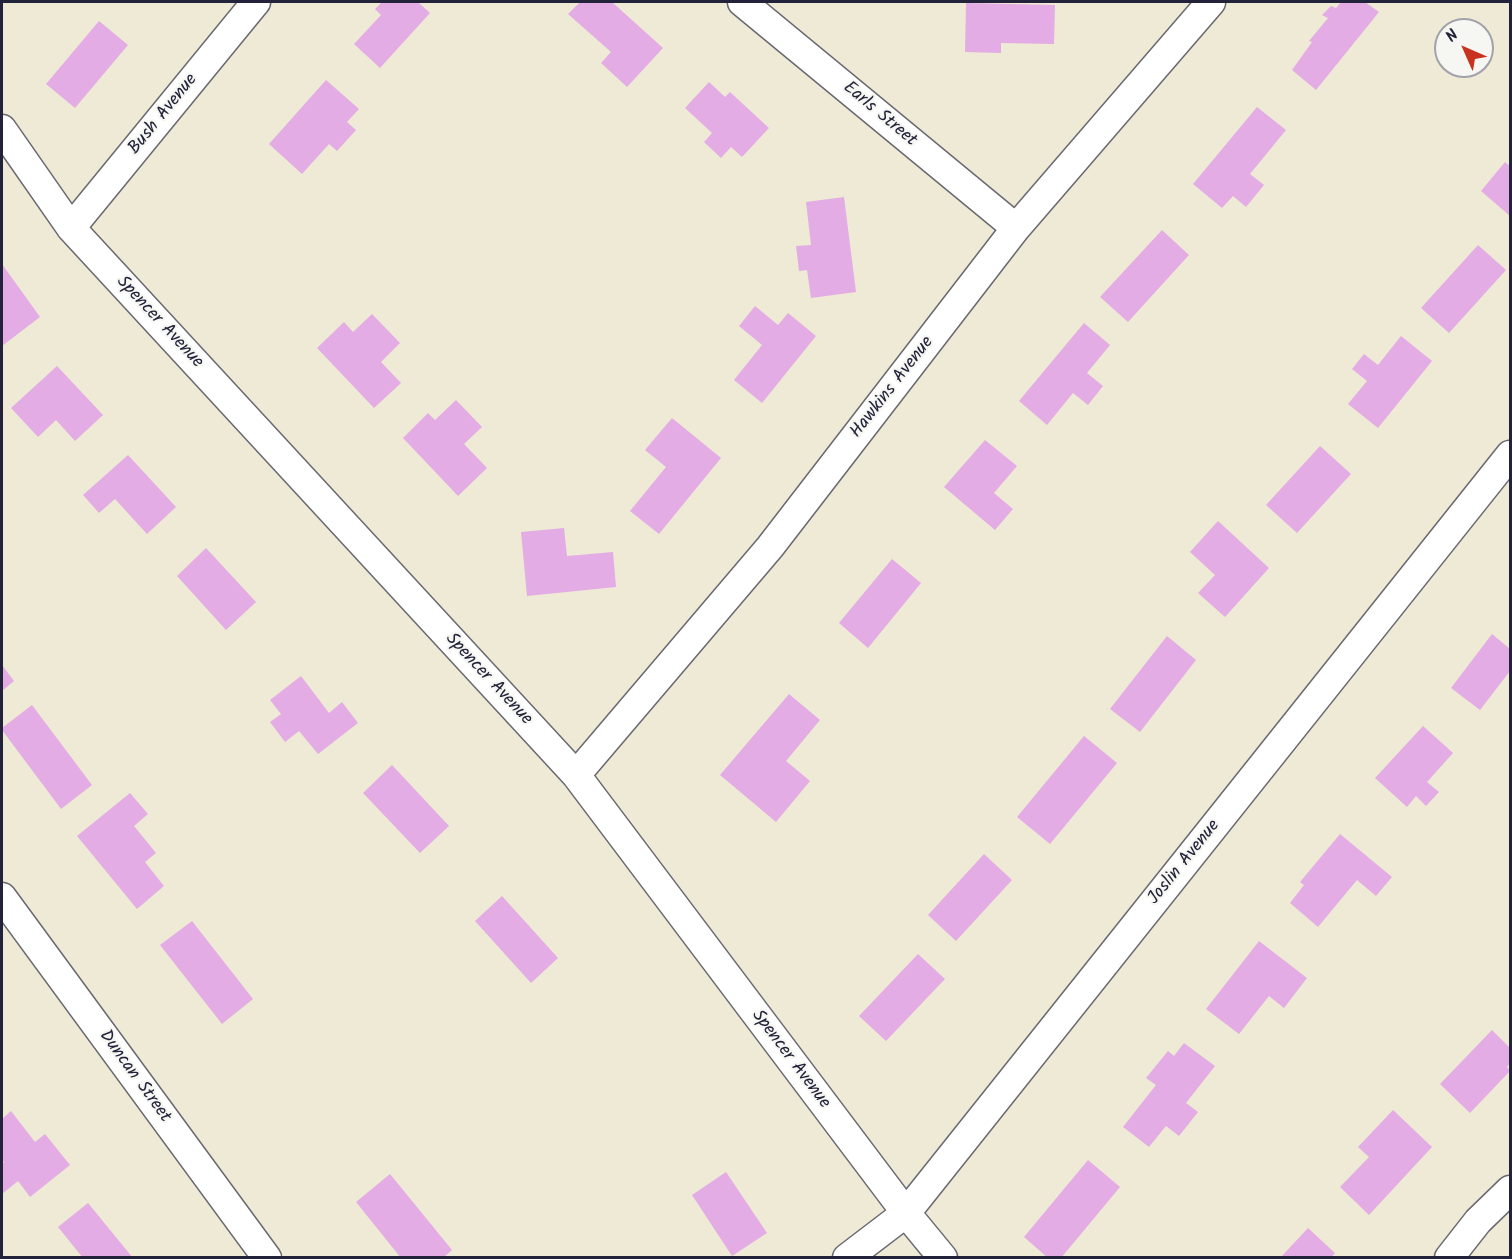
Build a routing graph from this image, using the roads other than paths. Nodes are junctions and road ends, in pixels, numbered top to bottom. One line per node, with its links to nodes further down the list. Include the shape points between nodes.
1 (256, 2): 5 (street, Bush Avenue)
2 (742, 2): 6 (street, Earls Street)
3 (1210, 2): 6 (street, Hawkins Avenue)
4 (2, 129): 5 (street, Spencer Avenue)
5 (71, 228): 8 (street, Spencer Avenue)
6 (1016, 228): 8 (street, Hawkins Avenue, via 770,547)
7 (1510, 455): 11 (street, Joslin Avenue)
8 (576, 775): 11 (street, Spencer Avenue)
9 (2, 897): 12 (street, Duncan Street)
10 (1510, 1190): 15 (street)
11 (906, 1213): 13 (street, Joslin Avenue); 14 (street, Spencer Avenue)
12 (267, 1257)
13 (848, 1257)
14 (943, 1257)
15 (1449, 1257)

